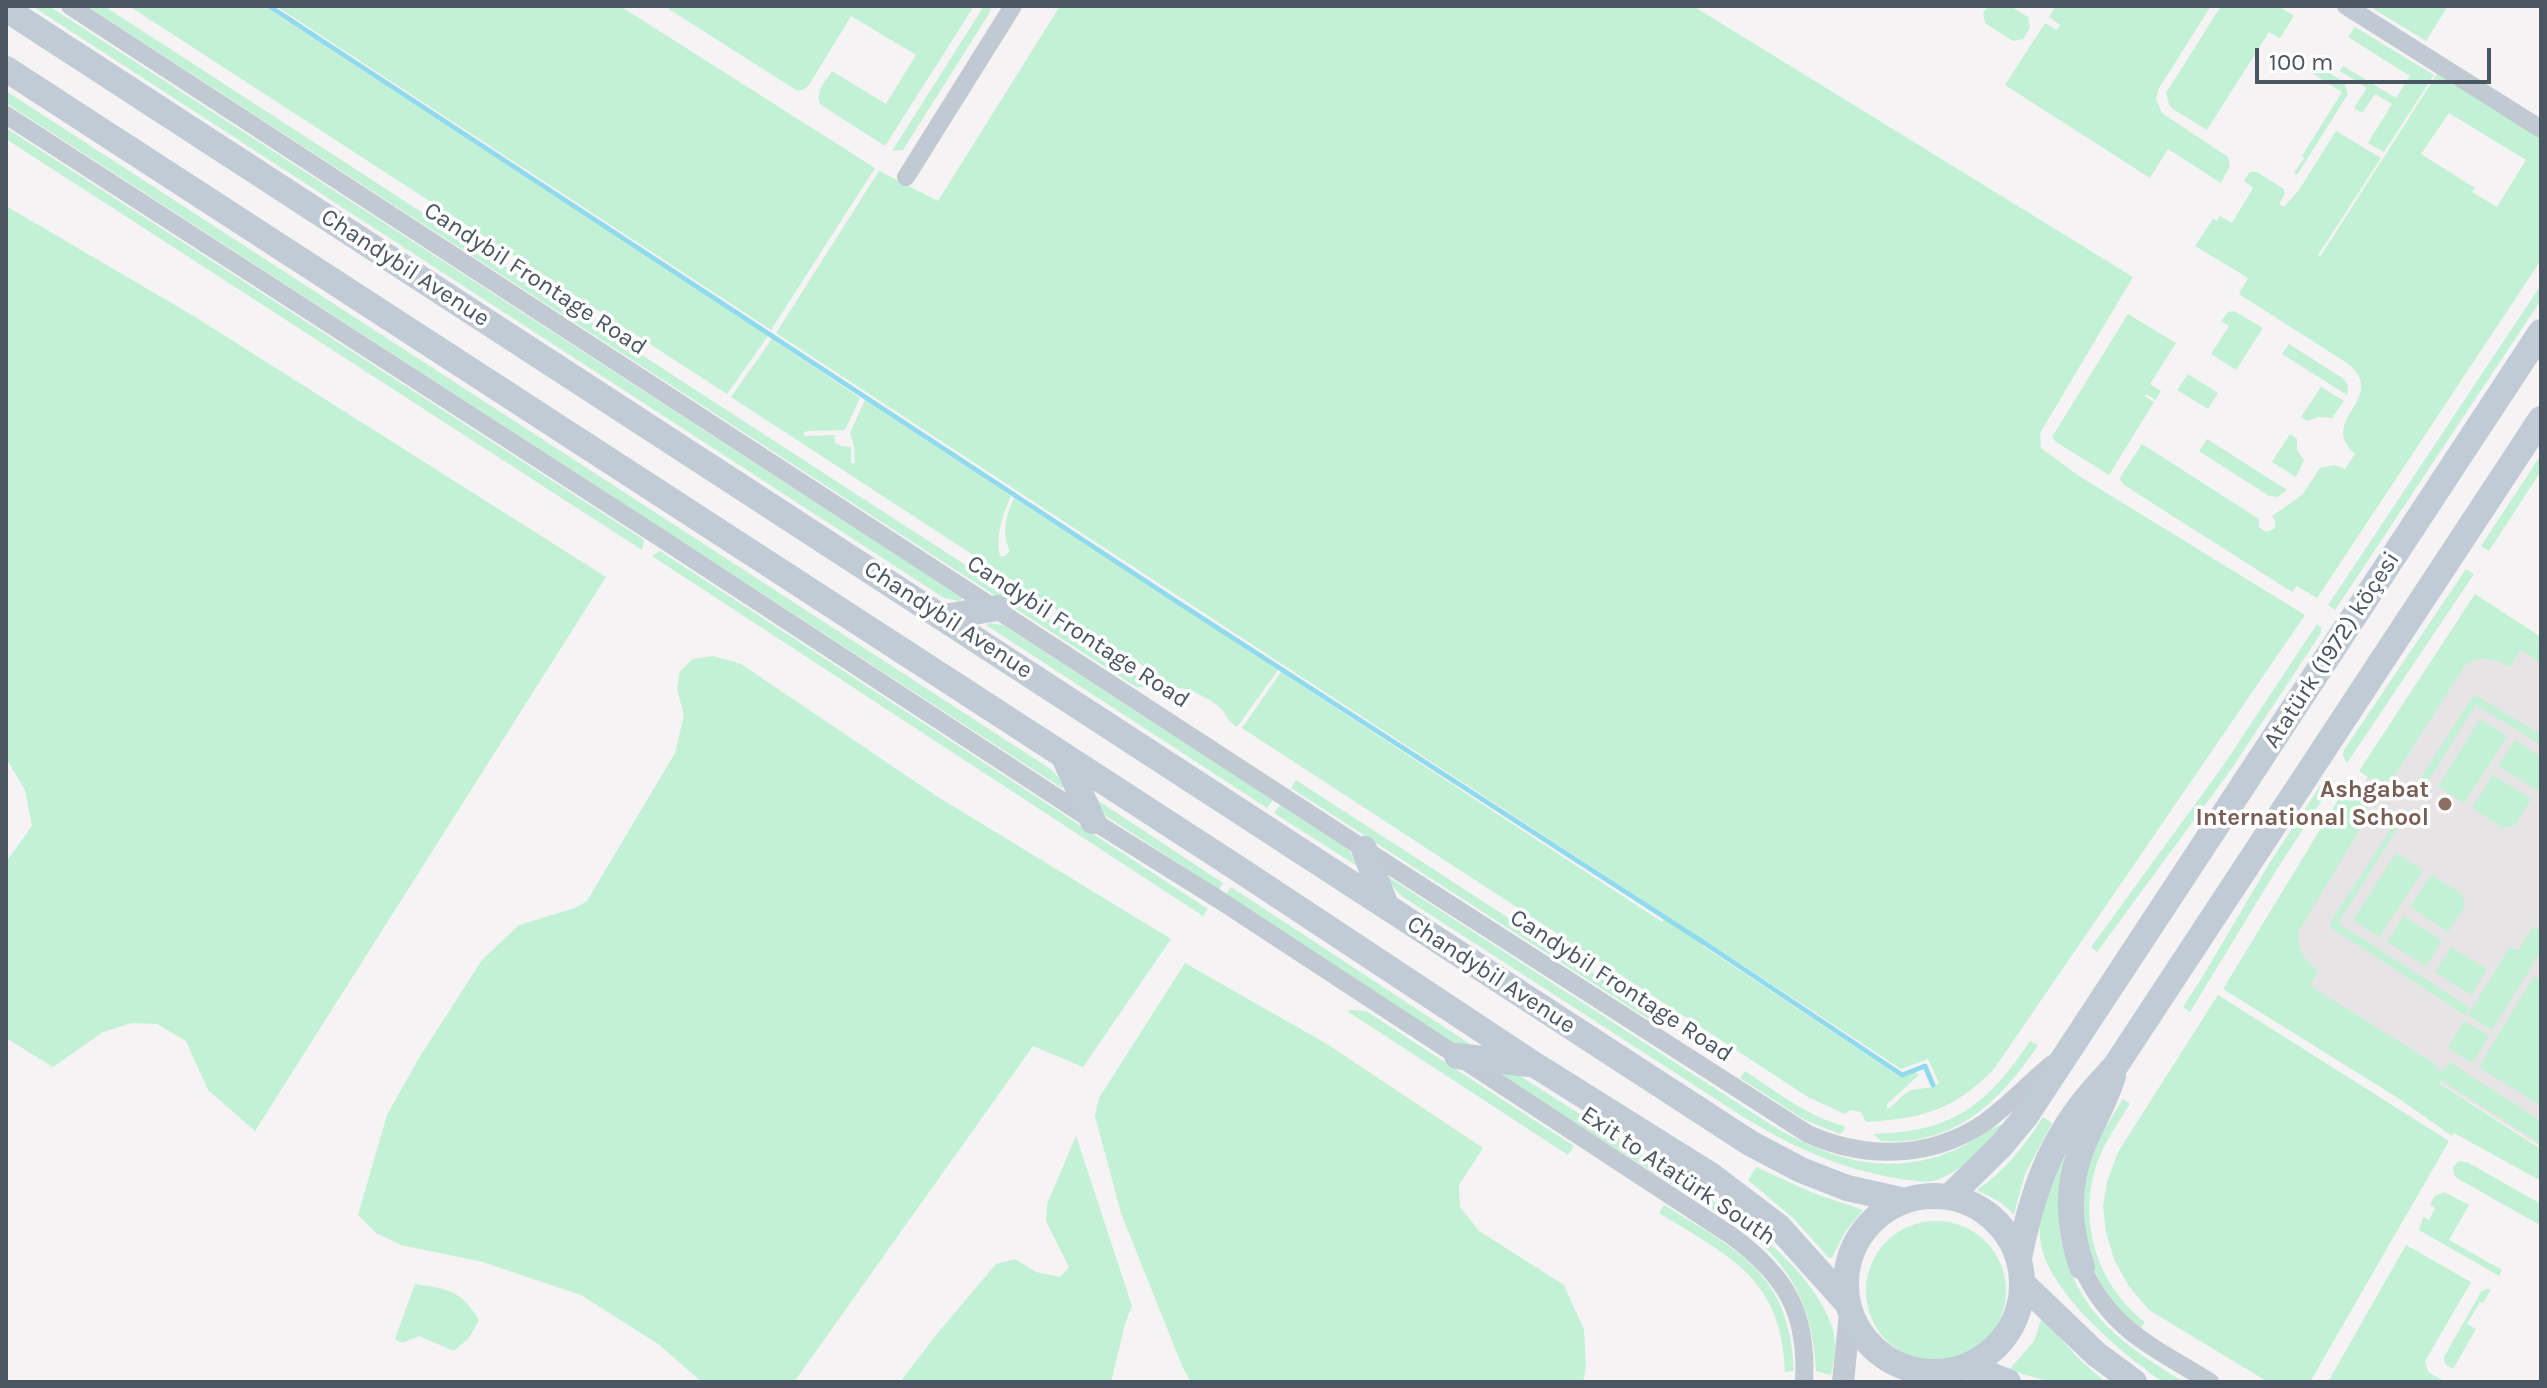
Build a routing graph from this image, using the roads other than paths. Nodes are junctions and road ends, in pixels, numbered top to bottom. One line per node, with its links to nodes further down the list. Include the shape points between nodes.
1 (70, 6): 11 (street, Candybil Frontage Road)
2 (1013, 6): 8 (street)
3 (2351, 7): 7 (street)
4 (6, 9): 12 (main road, Chandybil Avenue)
5 (6, 69): 13 (main road, Chandybil Avenue)
6 (6, 115): 14 (street)
7 (2541, 129)
8 (906, 177)
9 (2541, 332): 17 (main road, Atatürk (1972) köçesi)
10 (2541, 419): 20 (main road, Atatürk (1972) köçesi)
11 (997, 608): 12 (main road); 15 (street, Candybil Frontage Road)
12 (944, 617): 16 (main road, Chandybil Avenue)
13 (1064, 757): 14 (main road); 19 (main road, Chandybil Avenue)
14 (1093, 821): 18 (street)
15 (1364, 849): 16 (main road); 17 (street, Candybil Frontage Road, via 1829,1143 1870,1152 1904,1151 1957,1137 1995,1115)
16 (1386, 906): 22 (main road, Chandybil Avenue, via 1750,1143 1835,1184)
17 (2072, 1046): 21 (main road, Atatürk (1972) köçesi, via 2020,1124)
18 (1457, 1056): 19 (main road); 29 (street, Exit to Atatürk South, via 1754,1252 1776,1274 1796,1312)
19 (1535, 1065): 26 (main road, Chandybil Avenue, via 1744,1199 1778,1226)
20 (2116, 1065): 23 (main road, Atatürk (1972) köçesi, via 2080,1105 2055,1144); 24 (main road, via 2074,1173 2071,1220)
21 (1949, 1197): 22 (main road); 23 (main road, via 1993,1217)
22 (1905, 1201): 26 (main road, via 1882,1212 1851,1253 1846,1278)
23 (2019, 1258): 25 (main road)
24 (2082, 1267): 33 (street, via 2103,1306 2125,1329)
25 (2023, 1284): 27 (main road, via 2008,1333); 32 (main road, via 2096,1354)
26 (1849, 1309): 28 (main road, via 1876,1351); 30 (street)
27 (1968, 1366): 28 (main road); 31 (main road)
28 (1934, 1377)
29 (1804, 1382)
30 (1843, 1382)
31 (2008, 1382)
32 (2134, 1382)
33 (2210, 1382)

